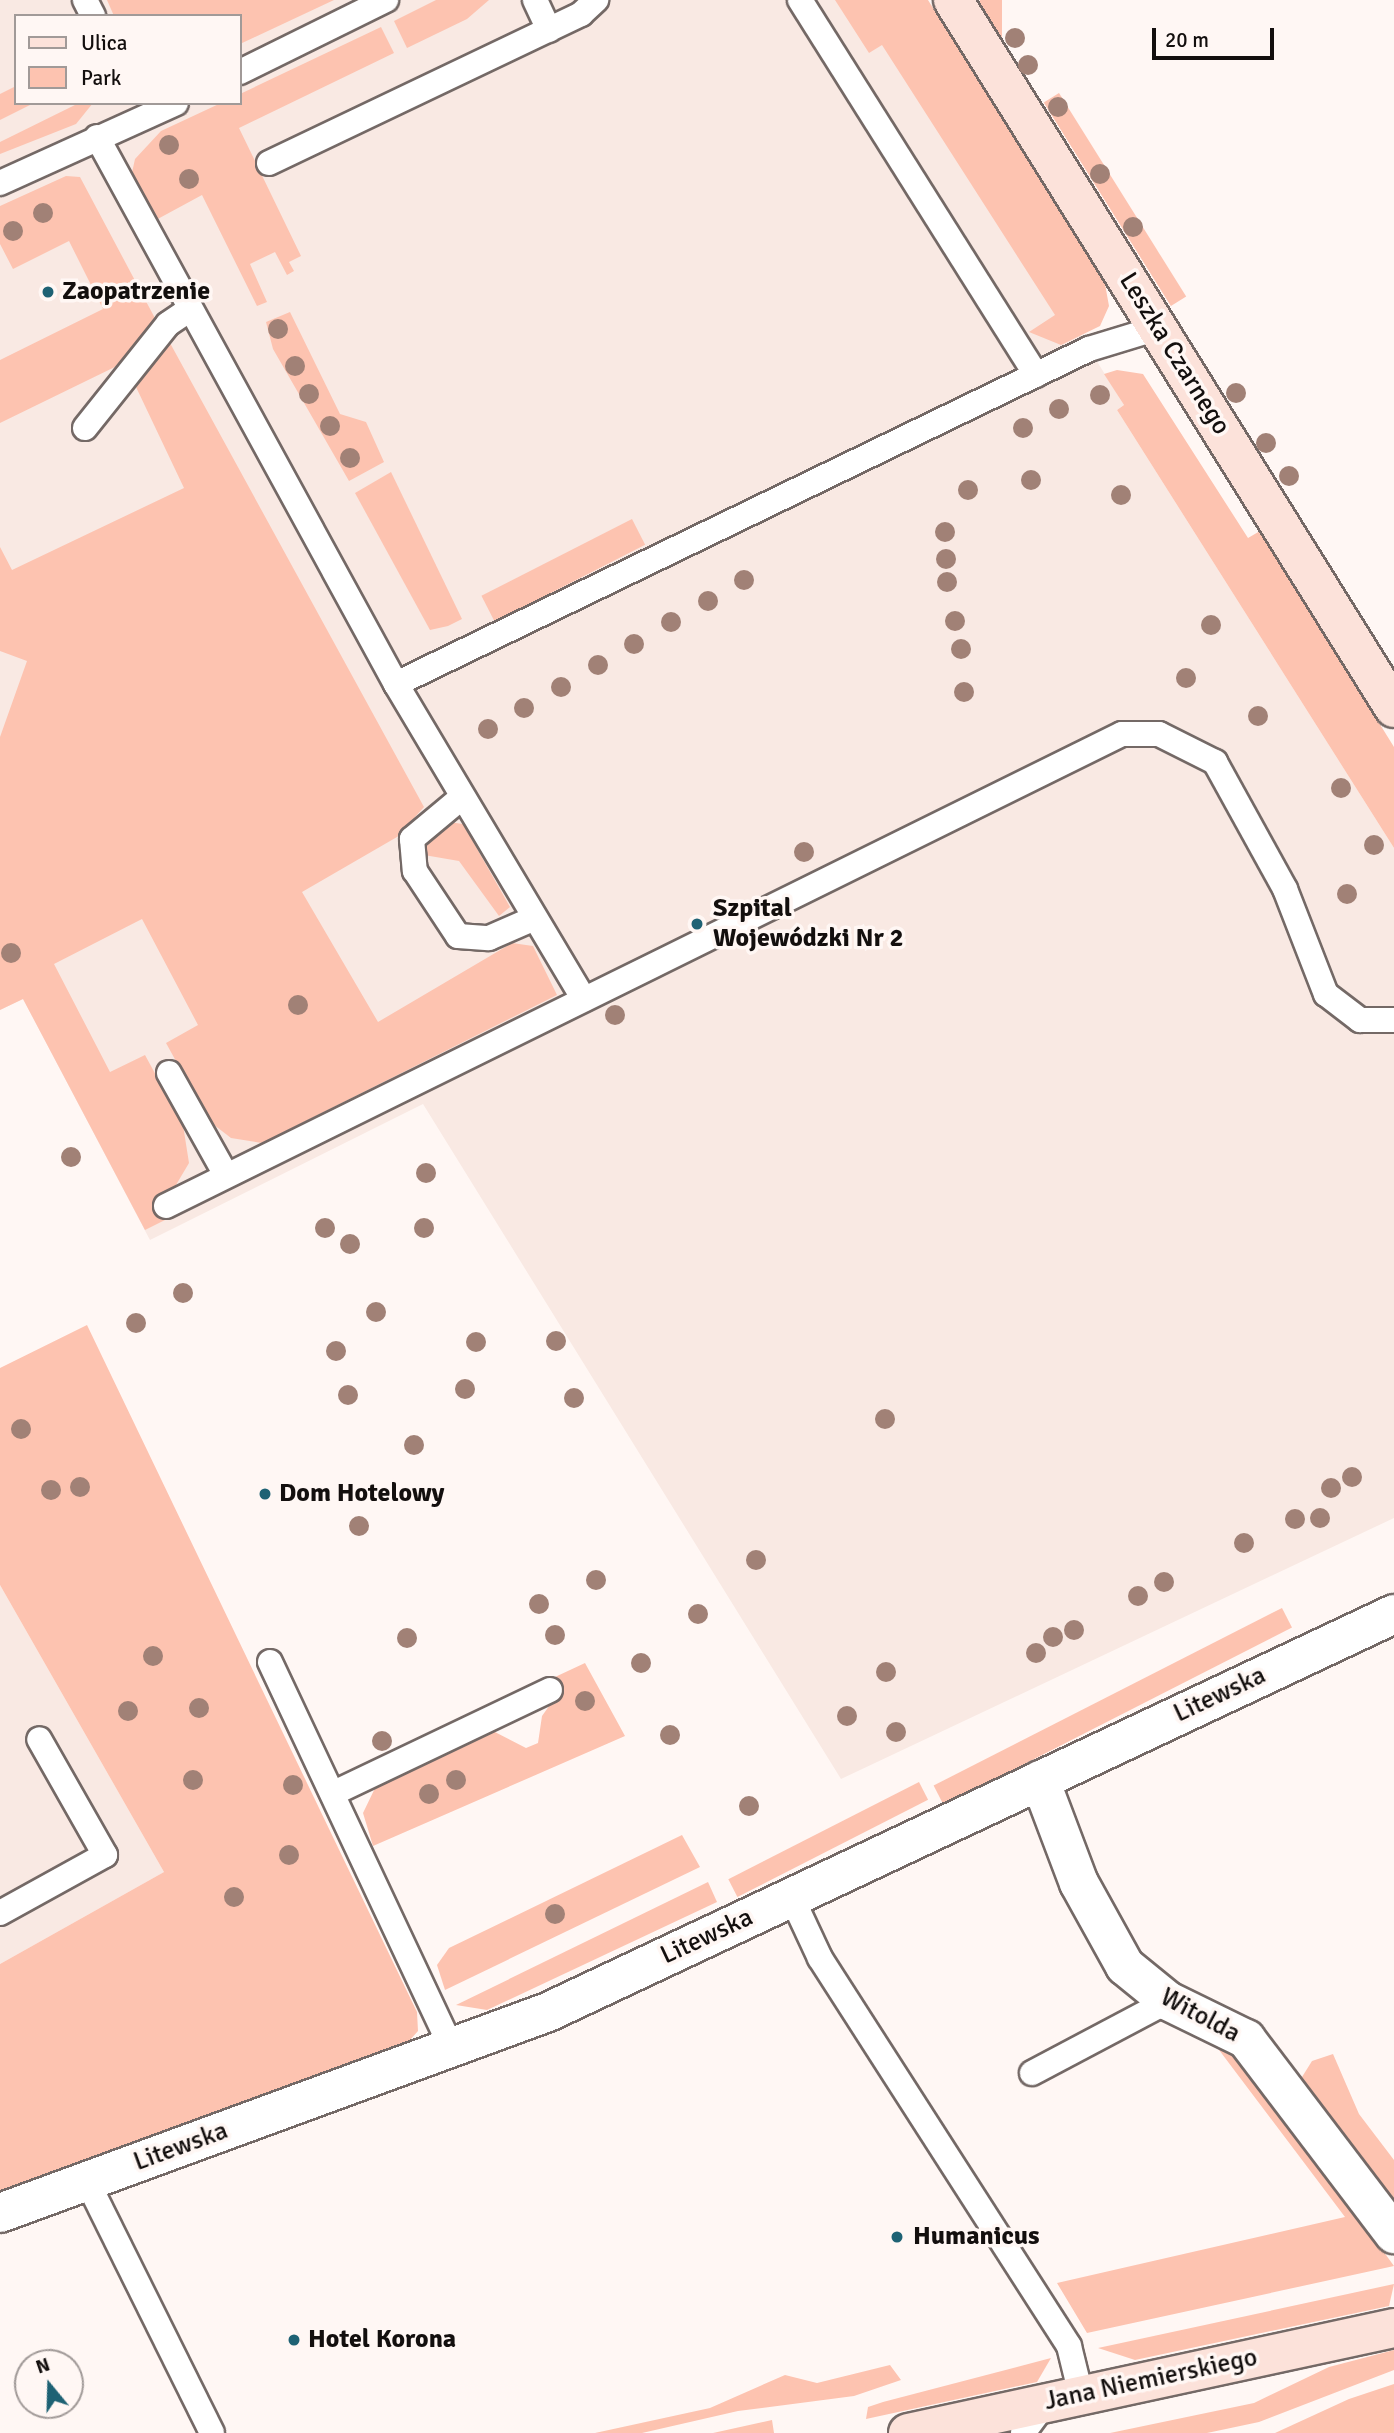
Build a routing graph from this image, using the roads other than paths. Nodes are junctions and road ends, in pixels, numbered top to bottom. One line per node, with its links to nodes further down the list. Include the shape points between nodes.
1 (386, 0): 7 (lane)
2 (535, 0): 6 (lane)
3 (596, 0): 6 (lane)
4 (800, 0): 15 (lane)
5 (953, 0): 14 (street, Leszka Czarnego)
6 (549, 30): 11 (lane)
7 (242, 71)
8 (167, 105): 9 (lane)
9 (139, 111): 10 (lane)
10 (97, 137): 12 (lane); 13 (lane)
11 (269, 163)
12 (0, 183)
13 (189, 310): 16 (lane, via 168,324); 17 (lane)
14 (1158, 328): 15 (lane); 18 (street, Leszka Czarnego)
15 (1036, 375): 17 (lane)
16 (85, 428)
17 (396, 684): 19 (lane)
18 (1394, 708)
19 (461, 798): 20 (lane); 20 (lane, via 412,839 415,871 458,936 489,938)
20 (535, 918): 21 (lane)
21 (584, 999): 22 (lane, via 1101,741 1140,732 1181,741 1214,762 1285,889 1326,994 1360,1020); 24 (lane)
22 (1394, 1020)
23 (169, 1073): 24 (lane)
24 (226, 1175): 25 (lane)
25 (166, 1206)
26 (1394, 1614): 30 (street, Litewska)
27 (270, 1662): 31 (lane)
28 (550, 1690): 31 (lane)
29 (39, 1739): 33 (lane, via 104,1855)
30 (1040, 1780): 32 (street, Litewska); 34 (street, Witolda, via 1102,1931 1125,1966)
31 (336, 1792): 35 (lane)
32 (792, 1898): 35 (street, Litewska); 41 (lane, via 820,1958 1069,2346)
33 (0, 1913)
34 (1168, 2001): 36 (lane); 39 (street, Witolda, via 1246,2039)
35 (452, 2049): 37 (street, Litewska)
36 (1032, 2073)
37 (88, 2181): 38 (street, Litewska); 42 (lane)
38 (0, 2213)
39 (1394, 2234)
40 (1394, 2328): 41 (street, Jana Niemierskiego)
41 (1063, 2399): 43 (street, Jana Niemierskiego); 44 (lane)
42 (212, 2433)
43 (908, 2433)
44 (1023, 2433)

